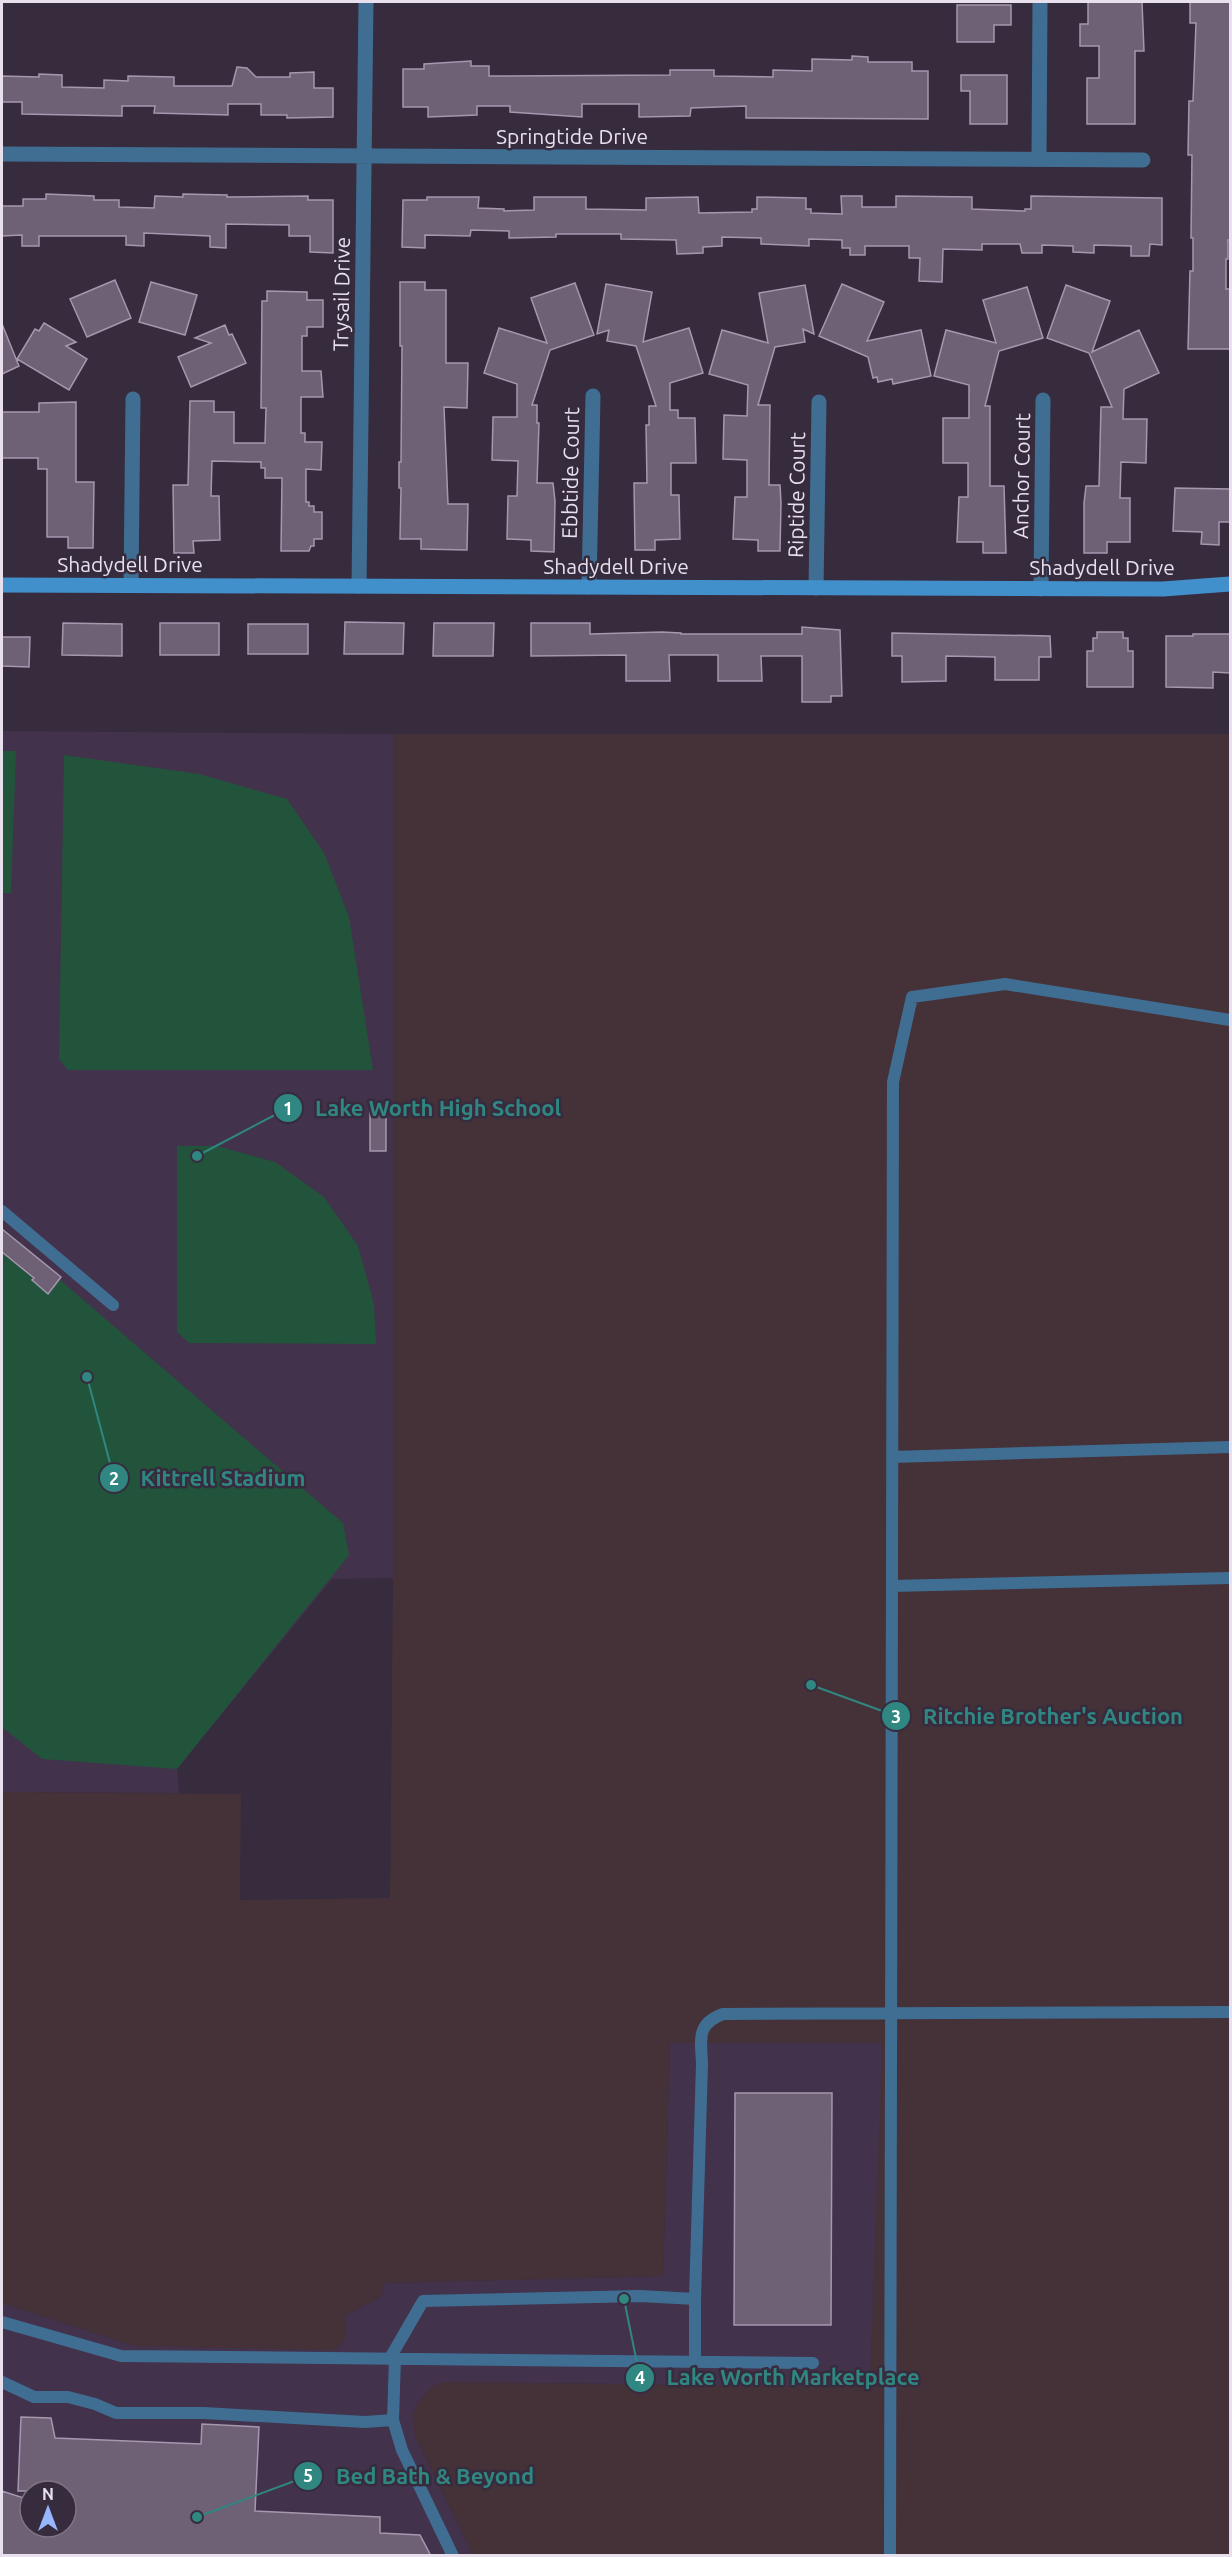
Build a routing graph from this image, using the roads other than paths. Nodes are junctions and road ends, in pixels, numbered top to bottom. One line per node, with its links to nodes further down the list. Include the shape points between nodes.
1 (366, 2): 4 (street, Trysail Drive)
2 (1040, 2): 5 (street)
3 (2, 154): 4 (street, Springtide Drive)
4 (365, 156): 5 (street, Springtide Drive); 14 (street, Trysail Drive)
5 (1039, 158): 6 (street, Springtide Drive)
6 (1143, 160)
7 (593, 396): 15 (street, Ebbtide Court)
8 (133, 399): 13 (street)
9 (1043, 400): 17 (street, Anchor Court)
10 (819, 402): 16 (street, Riptide Court)
11 (1230, 584): 17 (street, Shadydell Drive, via 1162,590)
12 (2, 585): 13 (street, Shadydell Drive)
13 (131, 585): 14 (street, Shadydell Drive)
14 (359, 586): 15 (street, Shadydell Drive)
15 (590, 587): 16 (street, Shadydell Drive)
16 (816, 588): 17 (street, Shadydell Drive)
17 (1041, 589)
18 (1230, 1020): 22 (lane, via 1005,984 912,997 893,1082)
19 (2, 1211): 20 (lane)
20 (113, 1305)
21 (1230, 1447): 22 (lane)
22 (892, 1457): 24 (lane)
23 (1230, 1578): 24 (lane)
24 (892, 1586): 26 (lane)
25 (1230, 2012): 26 (lane)
26 (891, 2014): 27 (lane, via 723,2014 703,2028); 35 (lane)
27 (695, 2299): 29 (lane, via 640,2296 423,2301); 30 (lane)
28 (2, 2322): 29 (lane, via 121,2356)
29 (393, 2358): 30 (lane); 33 (lane)
30 (695, 2361): 31 (lane)
31 (813, 2363)
32 (2, 2382): 33 (lane, via 34,2397 68,2397 116,2413)
33 (393, 2420): 34 (lane, via 402,2450)
34 (453, 2556)
35 (890, 2556)

